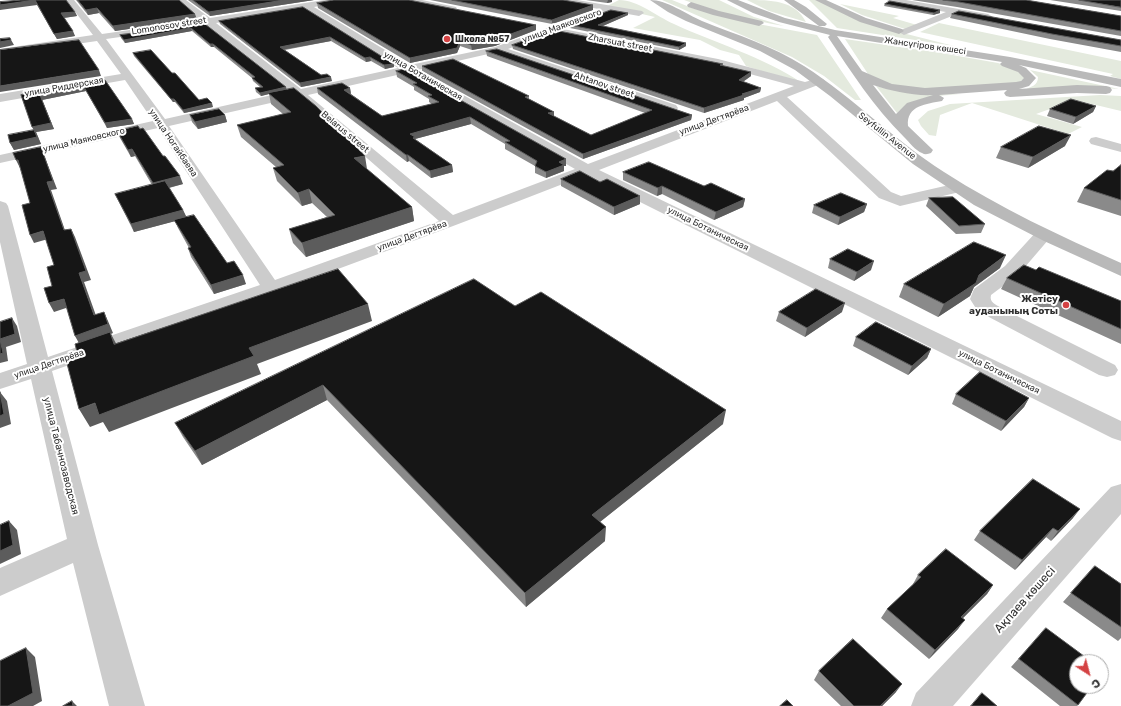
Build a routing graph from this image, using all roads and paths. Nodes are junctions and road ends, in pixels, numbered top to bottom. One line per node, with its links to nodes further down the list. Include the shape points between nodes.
1 (70, 0): 24 (street, улица Ногайбаева)
2 (181, 0): 20 (street, Belarus street)
3 (334, 0): 13 (street, Lomonosov street)
4 (409, 0): 16 (street)
5 (562, 0): 15 (street)
6 (731, 0): 26 (main road, Жансүгіров көшесі, via 788,22)
7 (788, 0): 8 (main road, via 824,25)
8 (802, 0)
9 (819, 0): 23 (main road, via 863,20)
10 (891, 0): 17 (street)
11 (649, 1): 34 (main road, Seyfullin Avenue, via 798,67)
12 (682, 2): 26 (main road, via 768,25)
13 (306, 6): 20 (street, Lomonosov street); 30 (street, улица Ботаническая)
14 (969, 6): 17 (street)
15 (610, 8): 18 (street); 22 (street, улица Маяковского)
16 (462, 11)
17 (957, 11): 19 (street); 23 (street)
18 (639, 13)
19 (996, 18)
20 (206, 21): 24 (street, Lomonosov street); 36 (street, Belarus street)
21 (531, 25): 22 (street, Zharsuat street)
22 (553, 30): 27 (street, улица Маяковского); 34 (street, Zharsuat street, via 718,62)
23 (904, 32): 33 (main road)
24 (100, 37): 28 (street, Lomonosov street); 32 (street, улица Ногайбаева)
25 (833, 37): 31 (main road, Seyfullin Avenue)
26 (863, 37): 29 (main road, Жансүгіров көшесі)
27 (498, 49): 30 (street, улица Маяковского); 39 (street, Ahtanov street)
28 (0, 52)
29 (961, 52): 31 (main road, via 1022,70 1030,78 1025,84 1007,87 925,92 880,84); 33 (main road, Жансүгіров көшесі)
30 (408, 69): 36 (street, улица Маяковского); 45 (street, улица Ботаническая)
31 (856, 72): 41 (main road, Seyfullin Avenue)
32 (128, 76): 38 (street, улица Риддерская); 40 (street, улица Ногайбаева)
33 (1117, 82)
34 (812, 84): 37 (street, улица Дегтярёва); 46 (main road, Seyfullin Avenue)
35 (1121, 91): 41 (main road, via 1077,89 930,99 914,104 905,111 899,119)
36 (299, 93): 40 (street, улица Маяковского); 48 (street, Belarus street)
37 (779, 96): 45 (street, улица Дегтярёва, via 703,119); 46 (street, via 885,196 900,201)
38 (0, 98)
39 (681, 111)
40 (160, 123): 44 (street, улица Маяковского); 52 (street, улица Ногайбаева)
41 (901, 127): 50 (main road, Seyfullin Avenue, via 942,163 994,196)
42 (1096, 142): 43 (street)
43 (1121, 148)
44 (0, 159)
45 (586, 169): 48 (street, улица Дегтярёва); 56 (street, улица Ботаническая)
46 (958, 188): 49 (main road, Seyfullin Avenue)
47 (0, 206): 53 (street, улица Табачнозаводская)
48 (451, 222): 52 (street, улица Дегтярёва)
49 (1043, 235): 51 (main road, Seyfullin Avenue); 54 (street, via 1012,270 982,293 980,299 984,306 994,312)
50 (1121, 257)
51 (1121, 270)
52 (271, 288): 53 (street, улица Дегтярёва)
53 (39, 368): 55 (street, улица Дегтярёва); 58 (street, улица Табачнозаводская)
54 (1108, 370)
55 (0, 381)
56 (1121, 432)
57 (1121, 495): 61 (street, Ақпаев көшесі)
58 (83, 545): 59 (street); 60 (street, улица Табачнозаводская)
59 (0, 582)
60 (127, 706)
61 (929, 706)

